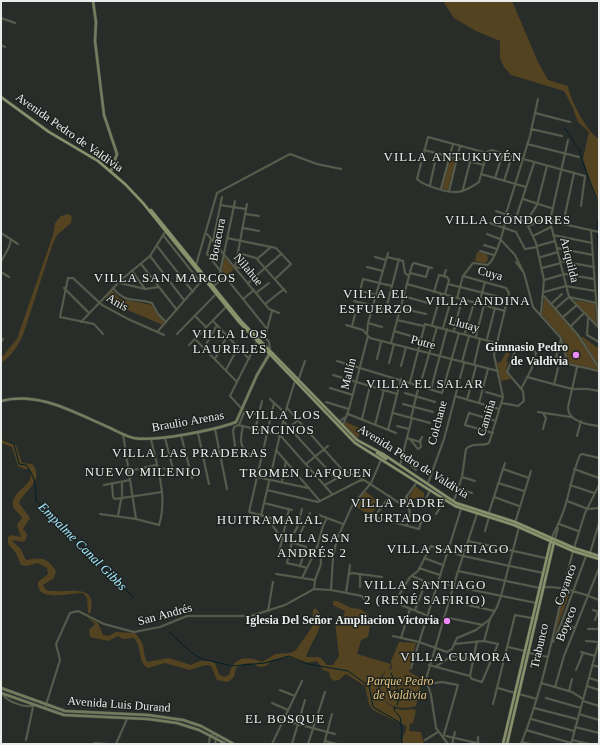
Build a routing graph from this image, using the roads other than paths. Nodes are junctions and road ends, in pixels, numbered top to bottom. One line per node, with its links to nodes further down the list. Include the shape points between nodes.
1 (94, 1): 32 (street, via 94,41 104,115 117,154)
2 (1, 18): 3 (street)
3 (15, 23)
4 (1, 45): 5 (street)
5 (6, 47)
6 (1, 97): 32 (main road, Avenida Pedro de Valdivia)
7 (538, 99): 8 (street)
8 (534, 113): 9 (street); 10 (street)
9 (570, 122)
10 (531, 129): 11 (street); 14 (street)
11 (562, 136)
12 (568, 140): 20 (street, Ariquilda)
13 (453, 144): 15 (street); 16 (street, via 428,137); 22 (street)
14 (527, 144): 20 (street); 25 (street)
15 (460, 146): 17 (street); 24 (street)
16 (424, 150): 18 (street); 38 (street, via 417,179)
17 (487, 152): 19 (street, via 491,150); 28 (street)
18 (437, 153): 22 (street); 38 (street)
19 (502, 153): 21 (street); 35 (street)
20 (565, 154): 23 (street); 31 (street, Ariquilda)
21 (512, 156): 25 (street); 36 (street)
22 (450, 157): 24 (street); 40 (street)
23 (579, 157)
24 (457, 159): 26 (street); 42 (street)
25 (522, 160): 27 (street); 37 (street)
26 (470, 162): 28 (street); 41 (street)
27 (534, 163): 29 (street); 39 (street)
28 (484, 166): 34 (street)
29 (548, 166): 31 (street); 47 (street)
30 (341, 169): 112 (street, via 317,164 292,154 217,193)
31 (561, 170): 33 (street); 51 (street, Ariquilda)
32 (111, 171): 67 (main road, Avenida Pedro de Valdivia)
33 (574, 173): 49 (street, via 586,177); 62 (street)
34 (482, 174): 35 (street); 41 (street, via 479,182)
35 (495, 178): 36 (street)
36 (504, 181): 37 (street)
37 (515, 184): 39 (street); 55 (street)
38 (430, 186): 40 (street)
39 (526, 188): 44 (street)
40 (441, 189): 42 (street)
41 (462, 190): 42 (street)
42 (449, 191)
43 (222, 197): 48 (street)
44 (523, 199): 47 (street); 58 (street)
45 (235, 202): 50 (street, Botacura)
46 (248, 204): 52 (street)
47 (537, 204): 51 (street); 59 (street)
48 (220, 205): 50 (street); 80 (street)
49 (581, 206)
50 (234, 207): 52 (street); 77 (street, Botacura)
51 (552, 208): 57 (street, Ariquilda)
52 (246, 210): 54 (street)
53 (496, 211): 55 (street)
54 (246, 214): 56 (street); 66 (street)
55 (506, 214): 58 (street); 64 (street)
56 (259, 216)
57 (550, 216): 60 (street, Ariquilda); 63 (street)
58 (516, 218): 59 (street)
59 (526, 222): 63 (street)
60 (550, 222): 62 (street); 65 (street, Ariquilda)
61 (490, 223): 64 (street)
62 (563, 224): 68 (street)
63 (528, 226): 76 (street)
64 (504, 227): 79 (street); 88 (street, via 516,233 525,249)
65 (551, 227): 75 (street, Ariquilda); 76 (street)
66 (243, 228): 69 (street); 81 (street)
67 (166, 230): 72 (street); 112 (main road, Avenida Pedro de Valdivia); 137 (main road, Avenida Pedro de Valdivia)
68 (591, 230): 70 (street); 83 (street)
69 (260, 231)
70 (599, 232)
71 (1, 233): 78 (street)
72 (164, 234): 86 (street); 137 (street)
73 (207, 234): 80 (street, Nilahue)
74 (487, 234): 79 (street)
75 (553, 235): 82 (street, Ariquilda); 83 (street)
76 (533, 236): 88 (street)
77 (227, 238): 81 (street); 96 (street, Botacura)
78 (12, 239): 84 (street); 95 (street)
79 (500, 239): 90 (street); 127 (street, via 512,251)
80 (212, 240): 96 (street, Nilahue); 125 (street, via 207,254)
81 (241, 240): 87 (street); 97 (street)
82 (555, 241): 88 (street); 89 (street, Ariquilda)
83 (592, 243): 99 (street)
84 (18, 244)
85 (484, 245): 90 (street)
86 (157, 246): 100 (street); 157 (street)
87 (271, 246): 98 (street); 105 (street)
88 (537, 246): 104 (street)
89 (557, 248): 94 (street, Ariquilda); 99 (street)
90 (497, 249): 101 (street)
91 (480, 251): 101 (street)
92 (1, 252): 95 (street)
93 (388, 252): 103 (street, Mallín)
94 (558, 252): 104 (street); 110 (street, Ariquilda)
95 (5, 254): 108 (street)
96 (224, 254): 113 (street, Nilahue); 125 (street, Botacura)
97 (238, 254): 105 (street); 113 (street)
98 (281, 254): 117 (street); 134 (street, via 291,264)
99 (593, 255): 116 (street)
100 (150, 256): 111 (street); 177 (street)
101 (495, 256): 132 (street, via 490,264 475,262)
102 (375, 257): 107 (street)
103 (387, 257): 106 (street); 107 (street, Mallín)
104 (540, 257): 119 (street)
105 (257, 259): 117 (street)
106 (399, 259): 130 (street, via 404,262); 146 (street)
107 (386, 260): 123 (street, Mallín)
108 (1, 262)
109 (516, 262): 127 (street)
110 (560, 262): 116 (street); 119 (street); 128 (street, Ariquilda)
111 (141, 264): 122 (street); 148 (street)
112 (196, 265): 149 (main road, Avenida Pedro de Valdivia)
113 (234, 267): 120 (street); 141 (street, Nilahue)
114 (367, 267): 123 (street)
115 (429, 267): 118 (street); 126 (street, via 414,263); 126 (street, via 426,277)
116 (594, 267): 135 (street)
117 (266, 268): 134 (street); 141 (street)
118 (432, 268)
119 (542, 268): 136 (street)
120 (249, 269)
121 (446, 270): 131 (street)
122 (132, 271): 138 (street); 153 (street)
123 (383, 271): 143 (street, Mallín)
124 (1, 272): 129 (street)
125 (220, 272): 133 (street); 139 (street, Botacura)
126 (410, 273): 130 (street)
127 (524, 273): 201 (street, via 533,307)
128 (564, 274): 135 (street); 136 (street); 147 (street, Ariquilda)
129 (9, 276)
130 (409, 276): 144 (street)
131 (444, 276): 145 (street, via 448,278); 159 (street, via 438,276)
132 (463, 276): 140 (street, Cuya); 150 (street)
133 (225, 277): 139 (street, Botacura); 174 (street)
134 (275, 279): 154 (street)
135 (594, 279): 156 (street)
136 (544, 280): 160 (street)
137 (203, 281): 149 (main road, Avenida Pedro de Valdivia); 157 (street)
138 (119, 282): 152 (street); 153 (street)
139 (218, 282): 149 (street, Botacura)
140 (485, 282): 162 (street); 163 (street, Cuya, via 506,288)
141 (248, 283): 155 (street, Nilahue)
142 (269, 283): 161 (street)
143 (380, 283): 146 (street); 167 (street, Mallín); 167 (street, via 363,279 359,290)
144 (406, 284): 159 (street); 169 (street)
145 (448, 284): 150 (street); 168 (street)
146 (392, 286): 189 (street, via 386,309)
147 (566, 286): 156 (street); 160 (street); 172 (street, Ariquilda)
148 (158, 287): 153 (street); 194 (street)
149 (212, 287): 164 (main road, Avenida Pedro de Valdivia); 242 (main road, Avenida Pedro de Valdivia)
150 (460, 287): 162 (street); 173 (street)
151 (64, 288): 181 (street, Anis, via 68,277 73,278); 197 (street); 207 (street, via 60,317)
152 (113, 288): 181 (street); 208 (street, via 125,299 152,303)
153 (145, 289)
154 (284, 289): 158 (street); 184 (street)
155 (254, 290): 161 (street, Nilahue); 174 (street)
156 (595, 291): 183 (street)
157 (193, 292): 177 (street)
158 (286, 292)
159 (434, 292): 165 (street)
160 (544, 292): 170 (street)
161 (256, 293): 184 (street, Nilahue)
162 (482, 293): 176 (street); 185 (street)
163 (509, 293): 176 (street, Camiña)
164 (216, 294): 190 (main road, Avenida Pedro de Valdivia); 202 (street)
165 (441, 294): 168 (street); 212 (street)
166 (562, 294): 186 (street)
167 (377, 295): 189 (street, Mallín)
168 (445, 295): 171 (street)
169 (403, 296): 182 (street); 191 (street)
170 (544, 296): 186 (street); 201 (street)
171 (452, 297): 173 (street); 219 (street)
172 (569, 297): 183 (street); 188 (street, Ariquilda); 193 (street)
173 (457, 298): 175 (street)
174 (243, 299): 221 (street)
175 (462, 299): 180 (street); 225 (street)
176 (508, 300): 196 (street, Camiña)
177 (185, 301): 194 (street)
178 (354, 301): 179 (street)
179 (358, 302): 189 (street); 213 (street)
180 (474, 302): 185 (street); 229 (street)
181 (99, 303): 197 (street); 223 (street, Anis, via 128,319)
182 (428, 303)
183 (596, 303): 220 (street)
184 (265, 304): 195 (street, Nilahue)
185 (479, 304): 187 (street)
186 (551, 304): 193 (street)
187 (484, 305): 192 (street); 235 (street)
188 (576, 305): 199 (street, Ariquilda); 204 (street)
189 (374, 306): 209 (street, Mallín)
190 (226, 307): 206 (street); 242 (main road, Avenida Pedro de Valdivia)
191 (400, 308): 200 (street); 205 (street)
192 (495, 308): 196 (street); 241 (street)
193 (555, 309): 204 (street)
194 (177, 310): 208 (street)
195 (272, 311): 198 (street, Nilahue); 221 (street)
196 (505, 311): 246 (street, Camiña)
197 (89, 313): 207 (street)
198 (279, 313)
199 (584, 313): 203 (street, Ariquilda); 216 (street)
200 (426, 314)
201 (541, 315): 240 (street)
202 (195, 316): 217 (street); 228 (street)
203 (588, 317): 220 (street, Ariquilda); 245 (street, via 587,335)
204 (563, 318): 216 (street)
205 (397, 320): 214 (street); 224 (street)
206 (213, 321): 210 (street); 217 (street)
207 (81, 322): 227 (street, via 96,325)
208 (166, 323): 223 (street)
209 (368, 323): 218 (street); 231 (street, Mallín)
210 (217, 325): 232 (street); 251 (street)
211 (346, 325): 213 (street, Putre)
212 (432, 325): 214 (street, Llutay); 215 (street, Llutay)
213 (352, 326): 231 (street, Putre)
214 (424, 326): 238 (street)
215 (437, 326): 219 (street, Llutay); 254 (street)
216 (571, 326): 270 (street)
217 (207, 327): 237 (street)
218 (382, 327)
219 (443, 328): 222 (street, Llutay)
220 (598, 328)
221 (267, 329): 234 (street)
222 (447, 330): 225 (street, Llutay); 255 (street)
223 (158, 331): 230 (street, Anis)
224 (394, 331): 238 (street); 247 (street)
225 (454, 331): 226 (street, Llutay)
226 (459, 333): 229 (street, Llutay); 258 (street)
227 (103, 334)
228 (177, 334)
229 (465, 334): 233 (street, Llutay)
230 (164, 335)
231 (368, 335): 243 (street, Putre); 267 (street, Mallín)
232 (227, 336): 249 (street); 259 (street)
233 (469, 336): 235 (street, Llutay); 263 (street, Colchane)
234 (265, 337): 242 (street); 253 (street, via 270,344)
235 (476, 337): 239 (street, Llutay)
236 (3, 339): 244 (street)
237 (195, 339): 248 (street); 251 (street)
238 (421, 339): 252 (street)
239 (480, 339): 241 (street, Llutay); 265 (street)
240 (561, 339): 260 (street); 260 (street, via 556,357)
241 (487, 340): 246 (street, Llutay)
242 (258, 341): 253 (main road, Avenida Pedro de Valdivia); 256 (street)
243 (381, 341): 247 (street, Putre); 257 (street)
244 (1, 342)
245 (599, 342)
246 (497, 343): 273 (street, Camiña, via 494,355)
247 (392, 344): 250 (street, Putre); 264 (street)
248 (189, 345)
249 (238, 347): 256 (street); 272 (street)
250 (406, 347): 252 (street, Putre); 266 (street)
251 (204, 348): 259 (street)
252 (418, 350): 254 (street, Putre); 281 (street)
253 (270, 353): 278 (main road, Avenida Pedro de Valdivia); 311 (street, Braulio Arenas)
254 (429, 354): 255 (street, Putre); 283 (street)
255 (440, 356): 258 (street, Putre); 286 (street)
256 (249, 358): 279 (street)
257 (377, 359)
258 (452, 359): 263 (street, Putre); 286 (street, via 442,393)
259 (215, 360): 272 (street)
260 (566, 360): 268 (street)
261 (305, 361): 278 (street, via 301,377)
262 (337, 361): 267 (street)
263 (463, 362): 265 (street, Putre); 296 (street, Colchane)
264 (389, 363)
265 (475, 365): 271 (street, Putre); 299 (street)
266 (401, 366)
267 (360, 367): 277 (street); 280 (street, Mallín)
268 (577, 367): 274 (street); 288 (street)
269 (558, 368): 282 (street)
270 (599, 368)
271 (488, 369): 273 (street, Putre); 305 (street)
272 (225, 371): 279 (street)
273 (498, 371): 297 (street, Camiña)
274 (599, 371)
275 (334, 375): 280 (street)
276 (527, 377): 282 (street); 287 (street); 287 (street, via 536,352 521,345 517,347 507,372)
277 (400, 379): 281 (street); 293 (street)
278 (297, 381): 309 (street); 327 (main road, Avenida Pedro de Valdivia)
279 (237, 382): 311 (street, via 231,397)
280 (356, 382): 284 (street); 294 (street, Mallín)
281 (410, 382): 283 (street)
282 (554, 384): 288 (street)
283 (420, 385): 286 (street); 295 (street)
284 (370, 386): 289 (street); 323 (street)
285 (330, 388): 294 (street)
286 (431, 389)
287 (521, 389): 306 (street, via 525,396 522,405 516,407)
288 (572, 389): 290 (street); 320 (street, via 568,409)
289 (384, 390): 293 (street); 330 (street)
290 (599, 391)
291 (405, 392): 295 (street)
292 (486, 392): 297 (street)
293 (397, 394): 313 (street)
294 (353, 395): 310 (street, Mallín)
295 (417, 396): 303 (street); 308 (street)
296 (455, 396): 299 (street); 395 (street, Colchane, via 444,439)
297 (503, 397): 306 (street, Camiña)
298 (270, 399): 304 (street)
299 (467, 400): 305 (street)
300 (1, 401): 345 (street, Braulio Arenas, via 21,398 45,401)
301 (262, 401): 318 (street)
302 (326, 402): 310 (street)
303 (435, 402)
304 (274, 403): 317 (street); 342 (street)
305 (479, 403): 312 (street)
306 (502, 403): 312 (street, Camiña)
307 (402, 404): 308 (street)
308 (414, 407): 314 (street); 321 (street)
309 (288, 408): 317 (street); 322 (street)
310 (349, 408): 319 (street, Mallín)
311 (242, 409): 334 (street, Braulio Arenas, via 236,422)
312 (500, 409): 325 (street, Camiña)
313 (393, 412): 321 (street); 340 (street)
314 (433, 412)
315 (538, 412): 316 (street)
316 (542, 412): 320 (street); 338 (street, via 546,418)
317 (285, 413): 324 (street)
318 (259, 415): 329 (street, via 245,410); 339 (street)
319 (347, 415): 323 (street); 327 (street); 336 (street, Mallín)
320 (571, 417): 326 (street)
321 (411, 418): 328 (street); 337 (street)
322 (298, 420): 335 (street); 358 (street)
323 (362, 420): 330 (street)
324 (283, 421): 335 (street); 347 (street)
325 (496, 421): 344 (street, Camiña); 344 (street, via 469,413 465,425)
326 (581, 421): 333 (street); 348 (street)
327 (337, 423): 336 (main road, Avenida Pedro de Valdivia)
328 (430, 423)
329 (240, 425): 331 (street); 355 (street, via 233,428)
330 (375, 425): 340 (street)
331 (243, 426): 339 (street); 360 (street, via 241,445)
332 (397, 426): 337 (street)
333 (599, 426)
334 (214, 427): 341 (street, Braulio Arenas); 403 (street)
335 (289, 428): 361 (street)
336 (341, 428): 357 (main road, Avenida Pedro de Valdivia); 363 (main road, Avenida Pedro de Valdivia, via 355,443)
337 (409, 429): 351 (street)
338 (543, 429)
339 (255, 430): 342 (street)
340 (388, 430): 343 (street)
341 (198, 431): 346 (street, Braulio Arenas); 394 (street)
342 (267, 432): 347 (street); 378 (street)
343 (396, 433)
344 (493, 433): 379 (street, Camiña, via 487,445 466,448)
345 (123, 434): 352 (street, Braulio Arenas, via 133,438); 375 (street)
346 (182, 435): 350 (street, Braulio Arenas); 373 (street)
347 (280, 435): 359 (street); 367 (street)
348 (577, 436)
349 (422, 437): 354 (street)
350 (165, 438): 352 (street, Braulio Arenas); 370 (street)
351 (407, 438): 353 (street); 362 (street)
352 (151, 439): 369 (street)
353 (410, 439): 354 (street); 354 (street, via 418,449)
354 (420, 440)
355 (235, 446)
356 (328, 446): 358 (street)
357 (368, 446): 363 (main road); 368 (main road, Avenida Pedro de Valdivia)
358 (324, 449): 361 (street); 377 (street)
359 (276, 450): 365 (street); 383 (street)
360 (250, 455)
361 (315, 456): 367 (street); 384 (street)
362 (402, 457): 368 (street); 374 (street)
363 (382, 458): 368 (main road); 390 (main road, Avenida Pedro de Valdivia); 392 (street)
364 (599, 458): 372 (street, via 582,454)
365 (286, 462): 389 (street); 401 (street)
366 (505, 463): 371 (street)
367 (306, 464): 397 (street)
368 (399, 465): 395 (main road, Avenida Pedro de Valdivia)
369 (157, 466): 370 (street); 375 (street); 407 (street)
370 (173, 469): 373 (street)
371 (503, 469): 381 (street); 393 (street)
372 (574, 469): 382 (street); 398 (street)
373 (190, 470): 380 (street)
374 (416, 470)
375 (128, 471): 385 (street)
376 (531, 471): 381 (street)
377 (346, 474): 384 (street); 386 (street, via 350,473)
378 (257, 477): 383 (street); 439 (street, via 249,512)
379 (462, 477): 387 (street); 402 (street, Camiña)
380 (192, 478)
381 (529, 478): 406 (street)
382 (599, 478)
383 (269, 479): 389 (street); 404 (street)
384 (336, 479): 397 (street)
385 (130, 480): 388 (street); 412 (street)
386 (364, 480): 392 (street); 410 (street, via 359,480)
387 (476, 481)
388 (122, 482): 391 (street); 415 (street)
389 (282, 482): 401 (street)
390 (417, 482): 400 (main road, Avenida Pedro de Valdivia); 413 (street)
391 (112, 483): 396 (street); 415 (street, via 114,498)
392 (371, 483): 411 (street); 448 (street, via 352,506)
393 (498, 483): 406 (street); 414 (street)
394 (209, 484)
395 (428, 484): 400 (street, Colchane); 419 (main road, Avenida Pedro de Valdivia)
396 (104, 485)
397 (324, 485): 410 (street)
398 (570, 485): 409 (street); 420 (street)
399 (599, 485): 409 (street)
400 (425, 487): 405 (main road, Avenida Pedro de Valdivia)
401 (309, 488): 418 (street)
402 (458, 488): 408 (street); 419 (street, Camiña)
403 (227, 489)
404 (267, 490): 418 (street); 421 (street)
405 (430, 490): 416 (street); 417 (main road, Avenida Pedro de Valdivia)
406 (524, 491): 425 (street)
407 (162, 492): 412 (street); 443 (street, via 159,525)
408 (472, 493)
409 (594, 493): 426 (street)
410 (332, 494): 418 (street)
411 (390, 496): 423 (street); 450 (street, via 374,517)
412 (132, 497): 415 (street); 443 (street)
413 (407, 497): 422 (street); 423 (street)
414 (494, 497): 425 (street); 434 (street)
415 (122, 499): 438 (street)
416 (426, 499)
417 (445, 500): 424 (main road, Avenida Pedro de Valdivia); 436 (street)
418 (320, 501)
419 (453, 501): 424 (street, Camiña); 432 (main road, Avenida Pedro de Valdivia)
420 (567, 501): 426 (street); 449 (street)
421 (264, 503): 428 (street); 439 (street)
422 (408, 503): 423 (street); 450 (street, via 410,514)
423 (401, 504)
424 (452, 505): 430 (main road, Avenida Pedro de Valdivia)
425 (519, 506): 447 (street)
426 (587, 508): 427 (street); 453 (street)
427 (599, 508)
428 (289, 509): 431 (street); 444 (street)
429 (302, 509): 457 (street, via 298,528)
430 (461, 509): 432 (main road, Avenida Pedro de Valdivia); 465 (street)
431 (292, 510)
432 (478, 512): 434 (main road, Avenida Pedro de Valdivia); 440 (main road, Avenida Pedro de Valdivia); 455 (street)
433 (310, 513): 460 (street)
434 (488, 513): 447 (main road, Avenida Pedro de Valdivia)
435 (100, 514): 438 (street)
436 (436, 514)
437 (319, 515): 442 (street)
438 (118, 516): 443 (street)
439 (261, 516): 441 (street)
440 (489, 517): 447 (main road, Avenida Pedro de Valdivia); 452 (street)
441 (268, 518): 444 (street); 454 (street)
442 (327, 518): 448 (street); 461 (street)
443 (136, 519)
444 (286, 522): 454 (street)
445 (421, 522): 450 (street, via 419,529)
446 (599, 522): 467 (street, Coyanco)
447 (515, 523): 451 (main road, Avenida Pedro de Valdivia); 456 (main road, Avenida Pedro de Valdivia)
448 (343, 524): 502 (street, via 333,557)
449 (559, 524): 453 (street); 456 (street)
450 (407, 525)
451 (519, 526): 458 (main road, Avenida Pedro de Valdivia); 463 (street)
452 (485, 531)
453 (578, 531): 462 (street)
454 (282, 539): 457 (street); 466 (street)
455 (468, 540): 463 (street); 468 (street)
456 (553, 540): 458 (main road, Avenida Pedro de Valdivia); 462 (main road, Avenida Pedro de Valdivia); 464 (main road, Avenida Pedro de Valdivia); 473 (main road)
457 (289, 541): 459 (street)
458 (550, 541): 472 (main road)
459 (292, 542): 460 (street); 478 (street, via 287,563)
460 (298, 544): 478 (street, via 306,547)
461 (318, 547): 479 (street); 491 (street, via 321,564)
462 (574, 548): 467 (main road, Avenida Pedro de Valdivia)
463 (512, 550): 472 (street); 477 (street)
464 (573, 551): 469 (main road, Avenida Pedro de Valdivia); 503 (street, Trabunco)
465 (447, 552): 468 (street); 471 (street, via 431,546); 476 (street)
466 (279, 553)
467 (590, 553): 470 (main road, Avenida Pedro de Valdivia)
468 (463, 556): 477 (street); 482 (street)
469 (586, 556): 474 (main road, Avenida Pedro de Valdivia); 504 (street, Coyanco)
470 (599, 556)
471 (424, 558): 476 (street); 480 (street)
472 (546, 558): 473 (street); 483 (main road)
473 (550, 559): 498 (main road)
474 (599, 559)
475 (350, 565): 485 (street)
476 (443, 565): 487 (street)
477 (508, 565): 483 (street); 493 (street)
478 (300, 566): 479 (street)
479 (307, 568): 490 (street)
480 (419, 568): 487 (street); 488 (street)
481 (599, 568): 506 (street, Boyeco)
482 (458, 571): 493 (street); 497 (street)
483 (543, 573): 500 (main road)
484 (276, 574): 490 (street)
485 (349, 574): 486 (street); 505 (street)
486 (360, 574): 489 (street); 499 (street)
487 (440, 575): 492 (street)
488 (412, 576): 495 (street); 512 (street, via 397,597 397,602)
489 (382, 577)
490 (302, 578): 491 (street)
491 (315, 580): 501 (street)
492 (438, 580): 496 (street); 497 (street)
493 (505, 580): 500 (street); 507 (street)
494 (273, 582): 515 (street)
495 (426, 582): 496 (street); 513 (street)
496 (436, 586): 518 (street)
497 (453, 586): 507 (street); 510 (street)
498 (545, 586): 500 (street); 503 (street); 522 (main road)
499 (360, 587)
500 (540, 588): 511 (main road)
501 (314, 589): 502 (street); 515 (street, San Andrés)
502 (331, 590): 505 (street)
503 (563, 590): 504 (street); 536 (street, Trabunco, via 552,633)
504 (572, 592): 506 (street); 524 (street, Coyanco)
505 (346, 593): 508 (street, via 362,596)
506 (588, 595): 509 (street); 526 (street, Boyeco)
507 (501, 596): 511 (street); 516 (street)
508 (364, 599)
509 (599, 600)
510 (449, 601): 516 (street); 519 (street)
511 (536, 603): 520 (main road)
512 (410, 608): 513 (street); 530 (street)
513 (414, 610): 518 (street)
514 (593, 610): 517 (street)
515 (268, 611): 578 (street, San Andrés, via 251,616 186,616 160,627 134,632 104,624 73,611 56,644 60,660)
516 (495, 611): 521 (street)
517 (598, 612): 523 (street)
518 (426, 616): 534 (street)
519 (444, 617): 525 (street); 539 (street)
520 (532, 618): 522 (street); 538 (street, via 515,615); 540 (main road)
521 (490, 619): 525 (street); 533 (street)
522 (537, 619): 541 (main road)
523 (595, 620)
524 (561, 624): 526 (street); 536 (street, Coyanco)
525 (483, 625): 537 (street, via 457,638)
526 (575, 628): 559 (street, Boyeco)
527 (588, 629): 528 (street)
528 (599, 629)
529 (393, 636): 530 (street)
530 (401, 638): 534 (street)
531 (586, 640): 535 (street)
532 (477, 641): 533 (street); 537 (street); 544 (street)
533 (484, 641): 551 (street, via 498,644 483,681 480,683)
534 (419, 642): 539 (street); 549 (street)
535 (599, 642): 542 (street)
536 (552, 643): 543 (street, Trabunco)
537 (454, 644): 539 (street, via 447,652)
538 (508, 646): 540 (street); 561 (street)
539 (434, 647): 545 (street)
540 (525, 651): 541 (street); 568 (main road)
541 (529, 653): 543 (street); 569 (main road)
542 (595, 656): 546 (street); 550 (street, via 582,653)
543 (548, 657): 556 (street, Trabunco)
544 (473, 660): 547 (street, via 452,656); 551 (street)
545 (429, 665): 547 (street); 557 (street)
546 (592, 665): 548 (street); 552 (street)
547 (435, 667): 551 (street)
548 (599, 667)
549 (411, 668)
550 (576, 670)
551 (470, 676)
552 (589, 678): 554 (street); 558 (street)
553 (572, 679): 565 (street)
554 (599, 681)
555 (302, 682): 570 (street)
556 (541, 683): 559 (street); 572 (street, Trabunco)
557 (427, 684): 599 (street, via 432,695); 605 (street, via 442,682 458,685)
558 (587, 686): 563 (street); 575 (street)
559 (555, 687): 565 (street)
560 (1, 688): 564 (street, Avenida Luis Durand)
561 (498, 688): 568 (street); 577 (street)
562 (280, 690): 570 (street)
563 (599, 690)
564 (8, 691): 567 (street); 573 (street, Avenida Luis Durand)
565 (569, 691): 575 (street)
566 (324, 692): 595 (street)
567 (2, 693): 579 (street, Avenida Luis Durand)
568 (515, 693): 633 (main road)
569 (519, 694): 572 (street); 634 (main road)
570 (295, 696): 584 (street)
571 (546, 698): 582 (street)
572 (537, 699): 581 (street, Trabunco)
573 (34, 700): 578 (street, Avenida Luis Durand); 579 (street)
574 (305, 700): 593 (street)
575 (583, 700): 580 (street); 582 (street)
576 (272, 703): 584 (street)
577 (494, 704)
578 (46, 705): 583 (street, San Andrés); 601 (street, Avenida Luis Durand, via 72,712 173,718)
579 (34, 706): 583 (street, Avenida Luis Durand); 610 (street)
580 (599, 706)
581 (534, 708): 589 (street, Trabunco); 590 (street)
582 (581, 708): 586 (street)
583 (45, 709): 588 (street, Avenida Luis Durand, via 68,716)
584 (288, 710): 592 (street)
585 (332, 714): 598 (street)
586 (579, 714): 590 (street); 591 (street)
587 (267, 716): 592 (street)
588 (127, 718): 604 (street, Avenida Luis Durand, via 177,723); 619 (street, via 126,725 118,734)
589 (531, 719): 596 (street, Trabunco); 597 (street)
590 (578, 720): 594 (street)
591 (599, 720)
592 (283, 721): 593 (street); 624 (street)
593 (298, 724): 595 (street); 625 (street)
594 (576, 727): 597 (street); 603 (street)
595 (313, 728): 598 (street); 626 (street)
596 (526, 730): 616 (street, Trabunco); 617 (street)
597 (574, 731): 612 (street)
598 (327, 732): 602 (street); 615 (street)
599 (438, 732): 608 (street); 611 (street)
600 (455, 732): 609 (street)
601 (217, 734): 604 (street); 607 (street); 623 (street, Avenida Luis Durand)
602 (335, 734)
603 (599, 734)
604 (210, 735): 607 (street, Avenida Luis Durand); 620 (street)
605 (445, 736): 608 (street); 609 (street)
606 (478, 737): 631 (street)
607 (216, 738): 621 (street); 622 (street, Avenida Luis Durand)
608 (443, 738): 613 (street)
609 (454, 738): 630 (street); 631 (street)
610 (26, 740)
611 (424, 740)
612 (572, 740): 617 (street); 636 (street)
613 (446, 742): 628 (street); 629 (street)
614 (95, 743): 618 (street)
615 (324, 743): 627 (street)
616 (521, 743): 635 (street)
617 (571, 743)
618 (107, 744)
619 (116, 744)
620 (208, 744)
621 (215, 744)
622 (226, 744)
623 (234, 744)
624 (272, 744)
625 (292, 744)
626 (308, 744)
627 (337, 744)
628 (443, 744)
629 (448, 744)
630 (452, 744)
631 (478, 744): 632 (street)
632 (481, 744)
633 (503, 744)
634 (507, 744)
635 (530, 744)
636 (588, 744)

